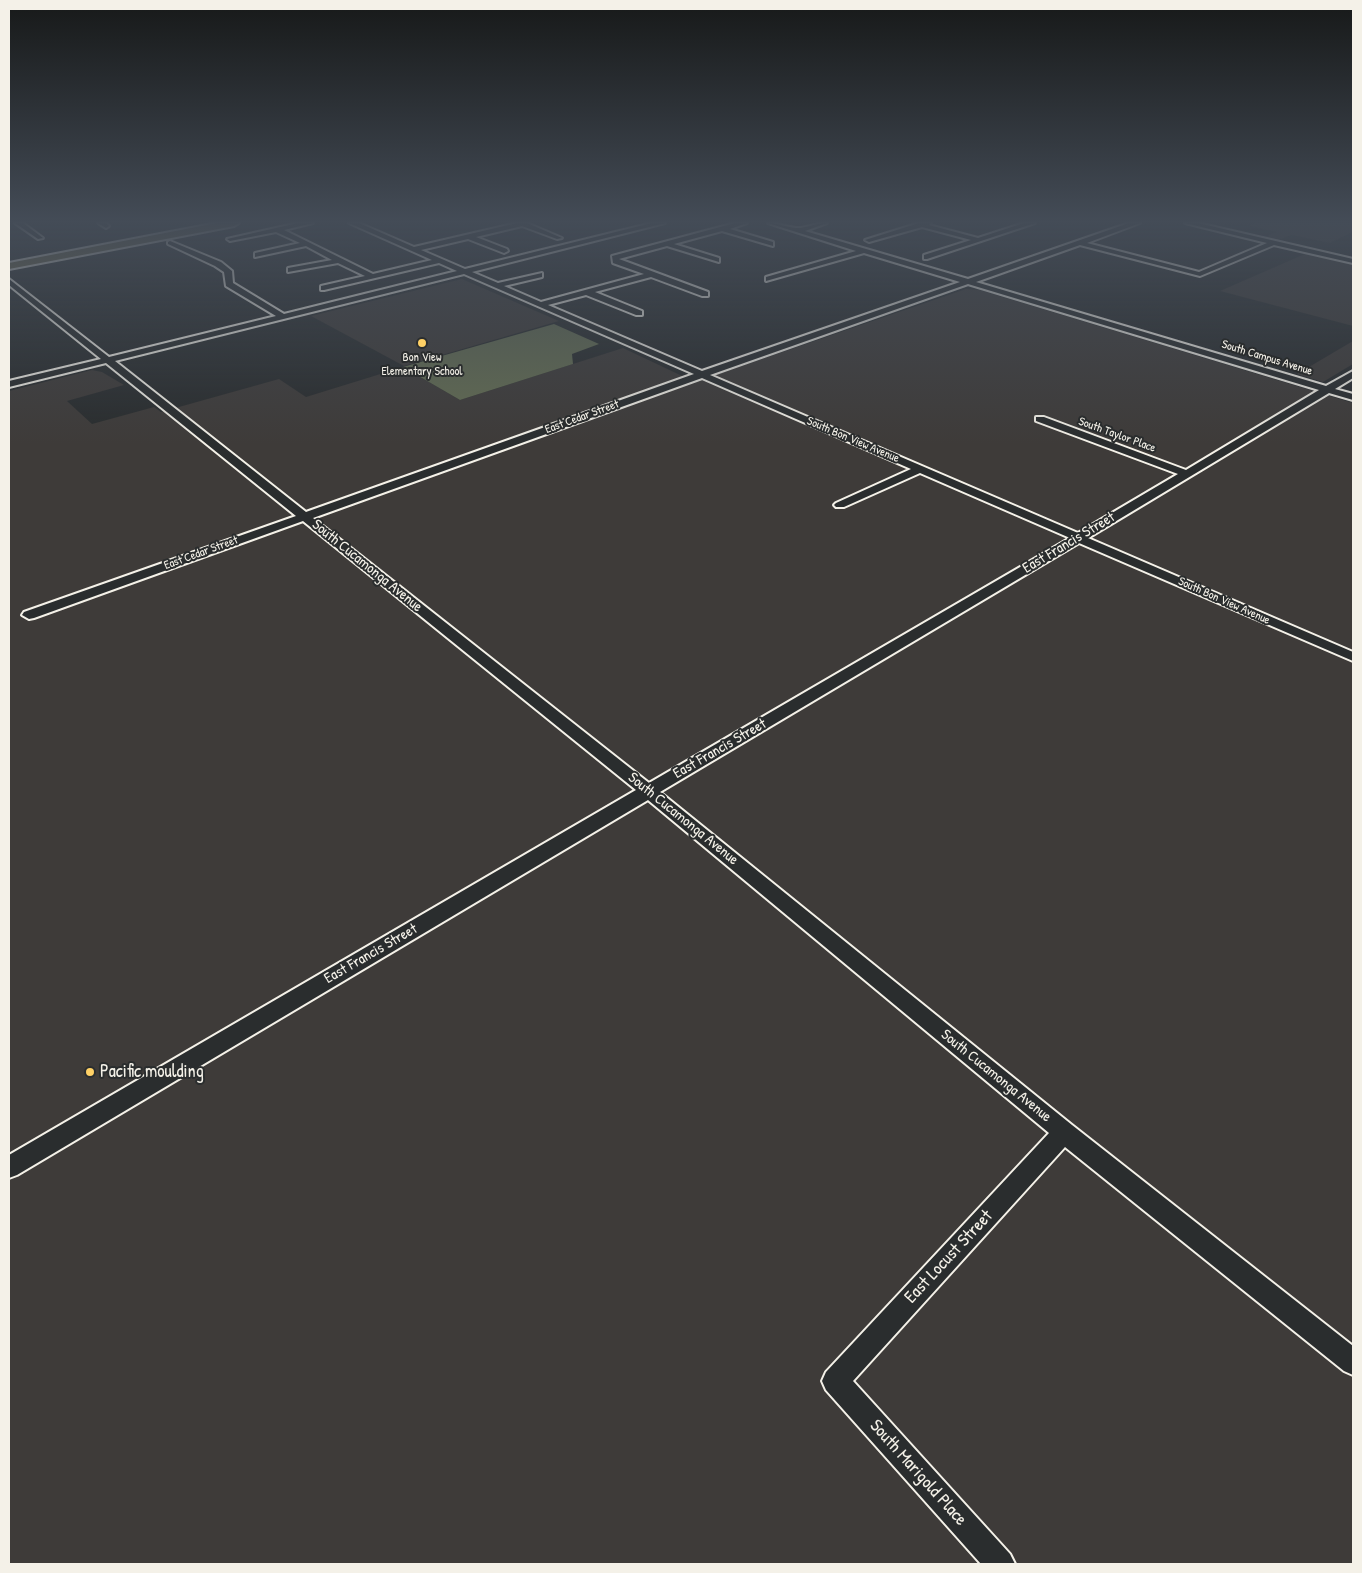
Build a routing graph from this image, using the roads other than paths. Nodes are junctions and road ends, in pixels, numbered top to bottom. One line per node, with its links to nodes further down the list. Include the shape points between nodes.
1 (28, 296): 12 (street, South Cucamonga Avenue)
2 (248, 296): 11 (street)
3 (365, 296): 11 (street)
4 (520, 296): 9 (street, South Bon View Avenue)
5 (571, 296): 9 (street)
6 (598, 296): 10 (street)
7 (928, 296): 14 (street, East Cedar Street)
8 (1017, 296): 16 (street, South Campus Avenue)
9 (540, 305): 14 (street, South Bon View Avenue)
10 (638, 313)
11 (281, 317): 12 (street)
12 (108, 360): 15 (street); 22 (street, South Cucamonga Avenue)
13 (1353, 374): 16 (street, East Francis Street)
14 (702, 375): 19 (street, South Bon View Avenue); 22 (street, East Cedar Street)
15 (9, 384)
16 (1328, 389): 17 (street, South Campus Avenue); 20 (street, East Francis Street)
17 (1353, 397)
18 (1040, 419): 20 (street, South Taylor Place)
19 (920, 469): 21 (street); 23 (street, South Bon View Avenue)
20 (1185, 474): 23 (street, East Francis Street)
21 (840, 505)
22 (305, 516): 24 (street, East Cedar Street); 26 (street, South Cucamonga Avenue)
23 (1079, 538): 25 (street, South Bon View Avenue); 26 (street, East Francis Street)
24 (29, 615)
25 (1353, 657)
26 (648, 791): 27 (street, South Cucamonga Avenue); 28 (street, East Francis Street)
27 (1064, 1132): 29 (street, South Cucamonga Avenue); 30 (street, East Locust Street)
28 (9, 1167)
29 (1353, 1362)
30 (835, 1381): 31 (street, South Marigold Place)
31 (1000, 1564)

